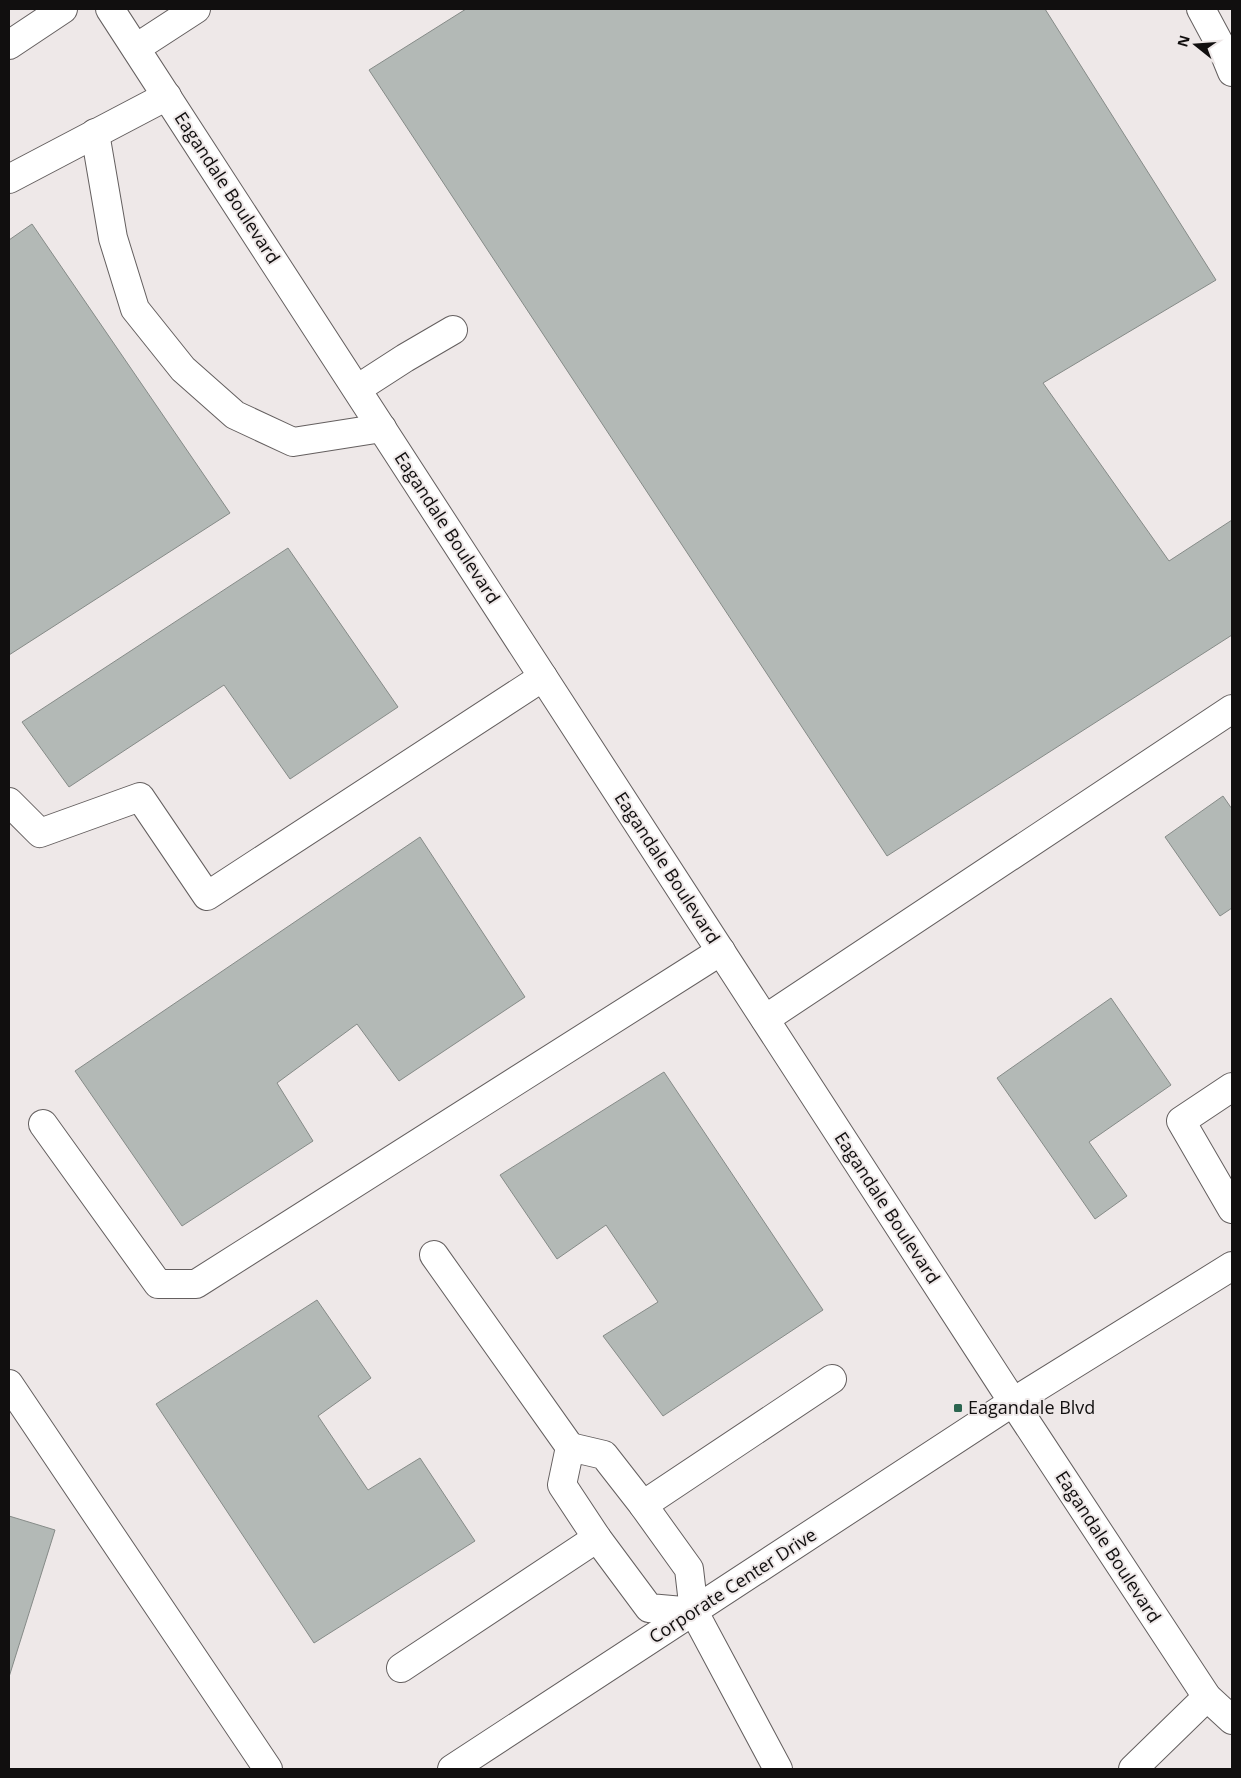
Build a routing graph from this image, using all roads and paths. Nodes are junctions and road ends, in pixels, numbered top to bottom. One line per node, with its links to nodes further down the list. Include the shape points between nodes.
1 (63, 9): 5 (street)
2 (110, 9): 6 (street, Eagandale Boulevard)
3 (196, 9): 6 (street)
4 (1201, 9): 7 (street)
5 (9, 45)
6 (136, 48): 8 (street, Eagandale Boulevard)
7 (1232, 72)
8 (167, 96): 9 (street); 12 (street, Eagandale Boulevard)
9 (95, 133): 10 (street); 13 (street, via 112,238 135,308 183,369 235,415 293,442)
10 (9, 179)
11 (454, 330): 12 (street)
12 (357, 389): 13 (street, Eagandale Boulevard)
13 (382, 428): 14 (street, Eagandale Boulevard)
14 (543, 677): 16 (street, via 207,896 140,797 40,833); 17 (street, Eagandale Boulevard)
15 (1232, 709): 18 (street)
16 (9, 802)
17 (721, 951): 18 (street, Eagandale Boulevard); 20 (street, via 196,1284 158,1284)
18 (765, 1019): 26 (street, Eagandale Boulevard)
19 (1232, 1087): 21 (street, via 1182,1121)
20 (43, 1124)
21 (1232, 1209)
22 (434, 1255): 27 (street)
23 (1232, 1266): 26 (street, Corporate Center Drive)
24 (832, 1379): 28 (street)
25 (9, 1384): 34 (street)
26 (1013, 1402): 30 (street, Corporate Center Drive); 32 (street, Eagandale Boulevard)
27 (570, 1447): 28 (street, via 604,1455); 29 (street, via 562,1485)
28 (643, 1506): 30 (street, via 689,1569)
29 (598, 1538): 30 (street, via 649,1608); 31 (street)
30 (694, 1612): 35 (street, Corporate Center Drive); 36 (street)
31 (401, 1668)
32 (1207, 1697): 33 (street, Eagandale Boulevard); 37 (street)
33 (1232, 1720)
34 (268, 1769)
35 (452, 1769)
36 (778, 1769)
37 (1133, 1769)

